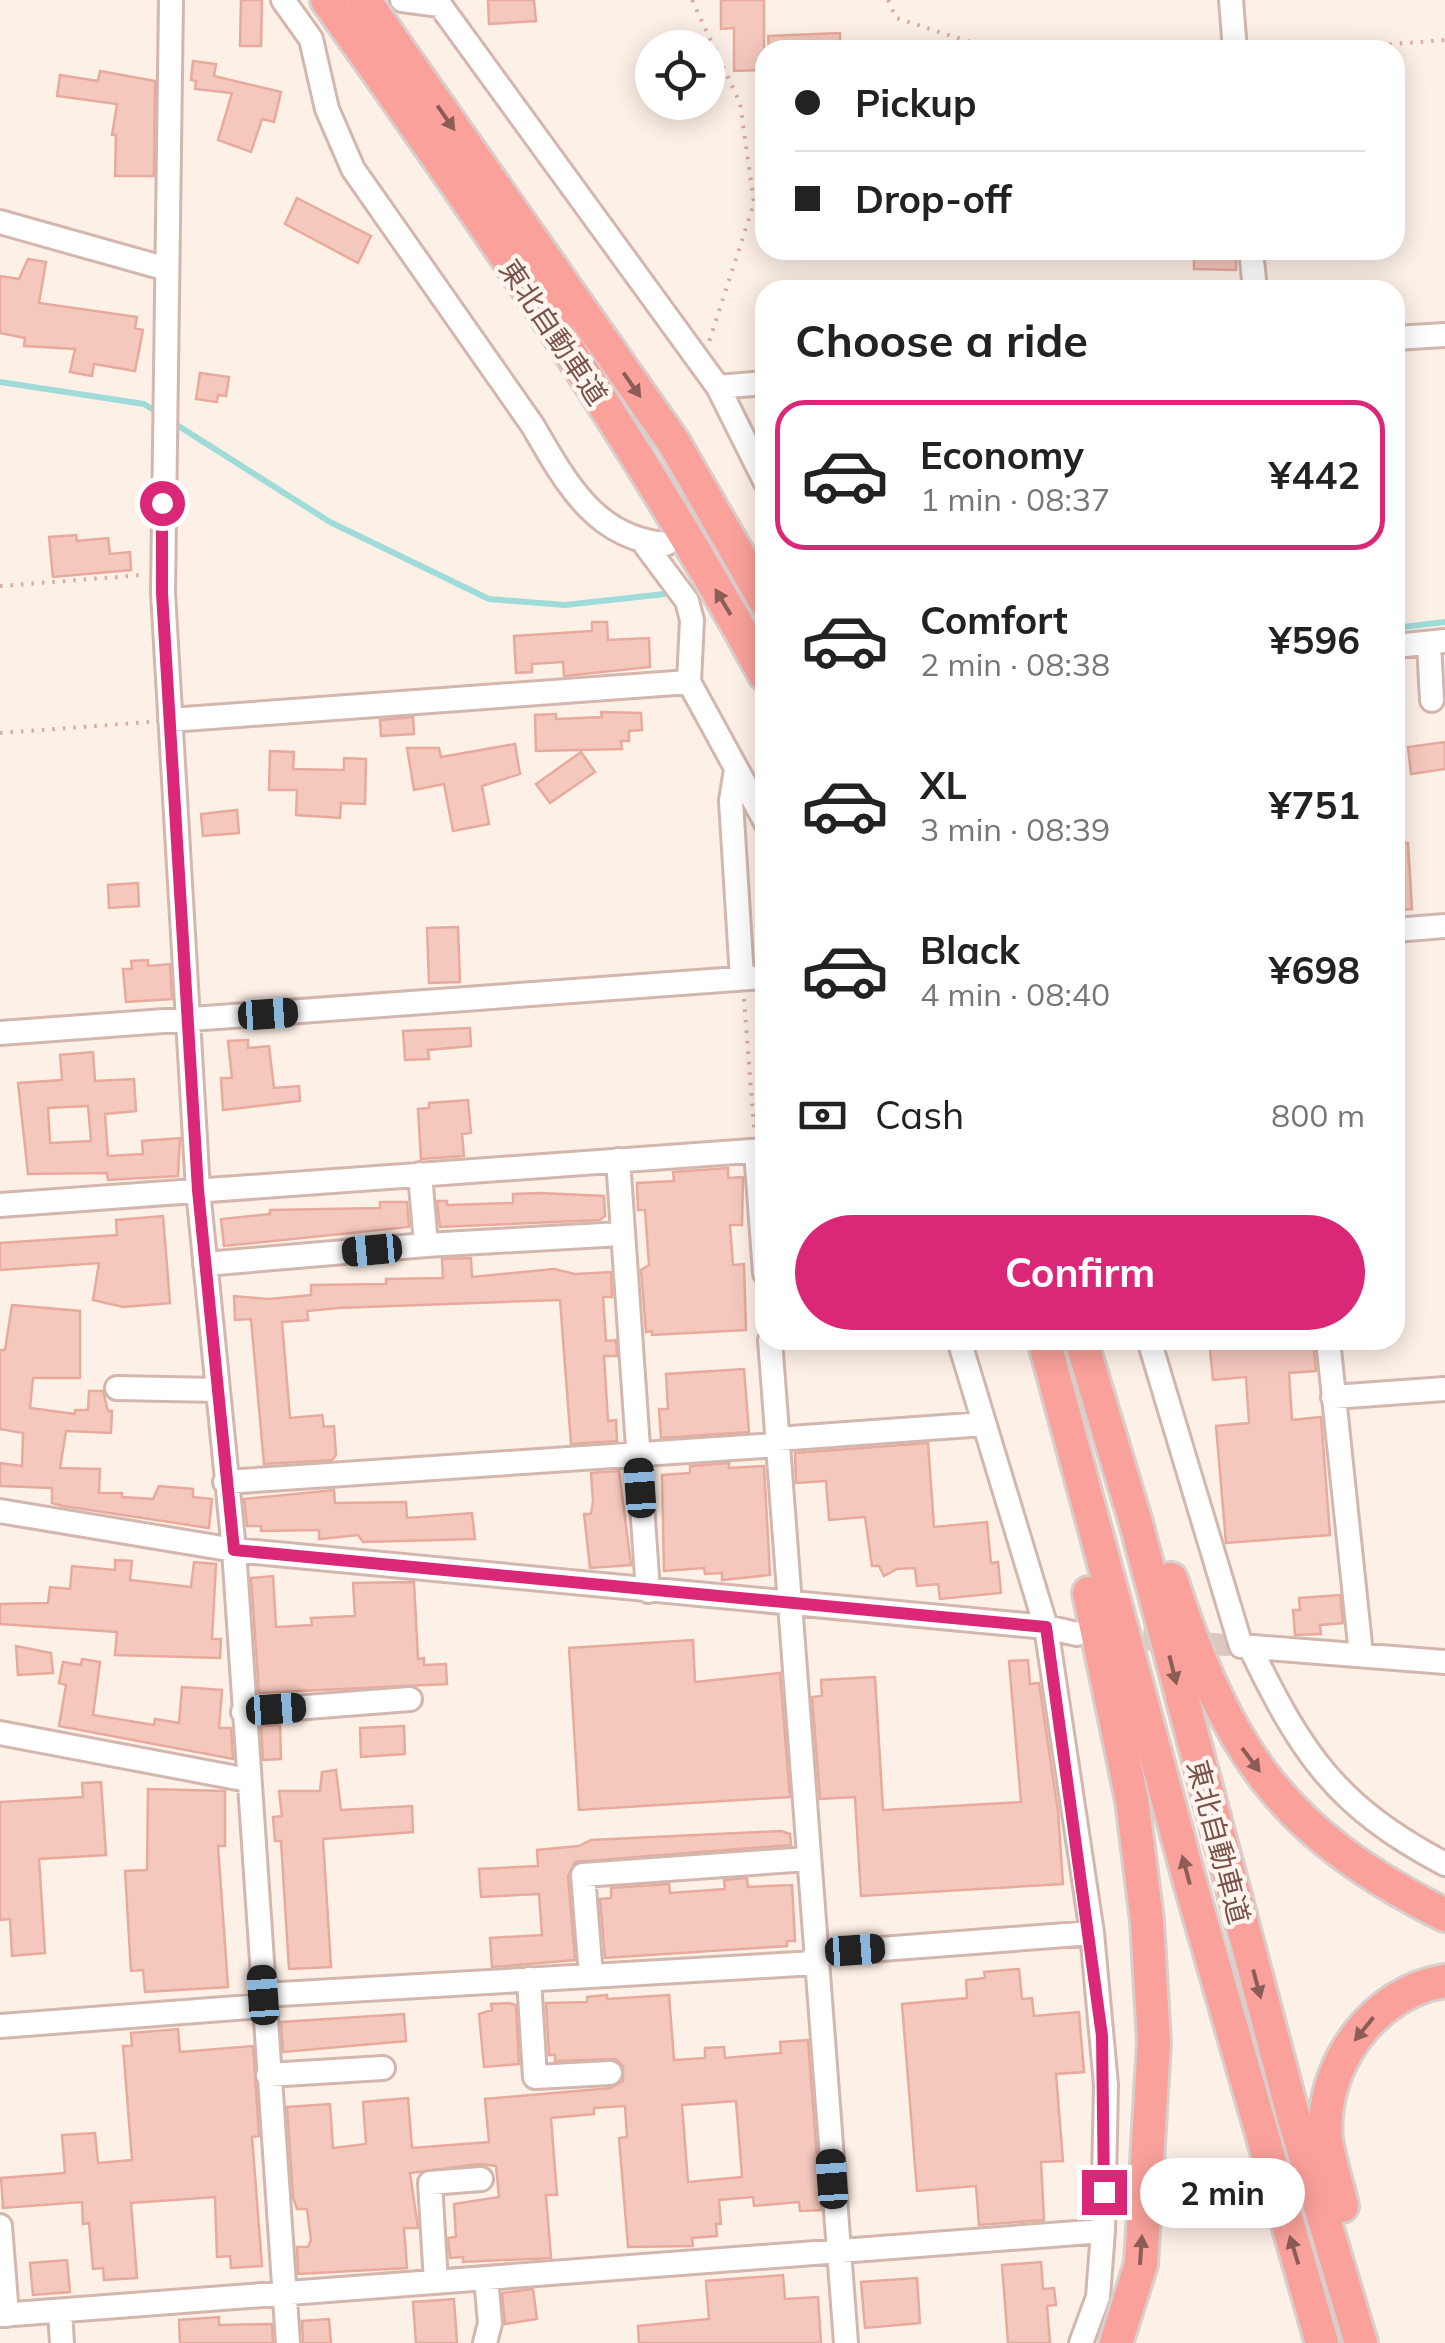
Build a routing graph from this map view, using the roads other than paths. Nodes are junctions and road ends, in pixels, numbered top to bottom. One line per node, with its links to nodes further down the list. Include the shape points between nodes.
1 (171, 0): 10 (street)
2 (283, 0): 20 (street, via 311,40 326,109 353,170 592,514 614,531 654,543 692,620)
3 (326, 0): 8 (highway, 東北自動車道)
4 (364, 0): 8 (highway, 東北自動車道)
5 (402, 0): 14 (street, via 440,5)
6 (1231, 0): 7 (street)
7 (1234, 40)
8 (380, 48): 16 (highway, 東北自動車道, one-way to 16, via 674,443); 19 (highway, 東北自動車道, one-way to 8)
9 (0, 222): 10 (street)
10 (167, 270): 22 (street, via 162,573)
11 (1445, 335): 12 (street)
12 (1405, 337)
13 (755, 384): 14 (street)
14 (718, 387): 15 (street)
15 (755, 461)
16 (755, 582)
17 (1437, 642): 18 (street); 21 (street)
18 (1405, 645)
19 (755, 658)
20 (689, 682): 22 (street); 23 (street)
21 (1432, 700)
22 (170, 720): 28 (street)
23 (736, 769): 24 (street); 27 (street, via 730,802)
24 (755, 803)
25 (1445, 926): 26 (street)
26 (1405, 929)
27 (750, 984): 28 (street)
28 (188, 1020): 29 (street); 33 (street)
29 (0, 1033)
30 (755, 1150): 31 (street)
31 (618, 1160): 32 (street); 35 (street)
32 (420, 1174): 33 (street); 36 (street)
33 (198, 1190): 34 (street); 37 (street)
34 (0, 1205)
35 (621, 1234): 36 (street); 52 (street)
36 (426, 1245): 37 (street)
37 (205, 1264): 48 (street)
38 (771, 1350): 51 (street)
39 (962, 1350): 50 (street)
40 (1030, 1350): 95 (highway, one-way to 40, via 1141,2264 1154,2042 1148,1940 1120,1733)
41 (1047, 1350): 96 (highway, 東北自動車道, one-way to 41, via 1236,2052)
42 (1084, 1350): 89 (highway, 東北自動車道, one-way to 89, via 1294,2119)
43 (1104, 1350): 69 (highway, one-way to 69, via 1188,1630 1238,1743 1318,1837 1357,1867)
44 (1152, 1350): 60 (street, via 1241,1646)
45 (1329, 1350): 49 (street)
46 (117, 1388): 48 (street)
47 (1445, 1389): 49 (street)
48 (216, 1390): 53 (street)
49 (1333, 1397): 61 (street)
50 (984, 1424): 51 (street); 58 (street)
51 (777, 1442): 52 (street); 57 (street)
52 (638, 1454): 53 (street); 56 (street)
53 (225, 1482): 55 (street)
54 (0, 1510): 55 (street)
55 (234, 1550): 56 (street); 64 (street)
56 (648, 1591): 57 (street)
57 (789, 1606): 58 (street); 67 (street)
58 (1046, 1627): 59 (street); 70 (street)
59 (1077, 1634)
60 (1250, 1647): 61 (street); 68 (street, via 1314,1766 1388,1834)
61 (1361, 1654): 62 (street)
62 (1445, 1662)
63 (410, 1699): 64 (street)
64 (242, 1712): 66 (street)
65 (0, 1733): 66 (street)
66 (248, 1780): 75 (street)
67 (808, 1860): 71 (street); 72 (street, via 584,1875)
68 (1445, 1864)
69 (1445, 1915)
70 (1092, 1932): 71 (street); 82 (street, via 1106,2084)
71 (816, 1958): 72 (street); 83 (street)
72 (592, 1976): 73 (street)
73 (529, 1980): 75 (street); 78 (street, via 536,2077)
74 (1445, 1982): 89 (highway, one-way to 89, via 1412,1990 1379,2010 1350,2046 1331,2095 1326,2137)
75 (263, 2000): 76 (street); 79 (street)
76 (0, 2026)
77 (383, 2068): 79 (street)
78 (610, 2073)
79 (268, 2076): 86 (street)
80 (481, 2179): 85 (street, via 430,2183)
81 (0, 2226): 88 (street)
82 (1103, 2231): 83 (street); 94 (street, via 1098,2297)
83 (838, 2252): 84 (street); 93 (street)
84 (486, 2278): 85 (street); 92 (street)
85 (436, 2282): 86 (street)
86 (283, 2294): 87 (street); 91 (street)
87 (60, 2311): 88 (street); 90 (street)
88 (4, 2315)
89 (1373, 2341)
90 (62, 2343)
91 (288, 2343)
92 (485, 2343)
93 (846, 2343)
94 (1081, 2343)
95 (1116, 2343)
96 (1322, 2343)

